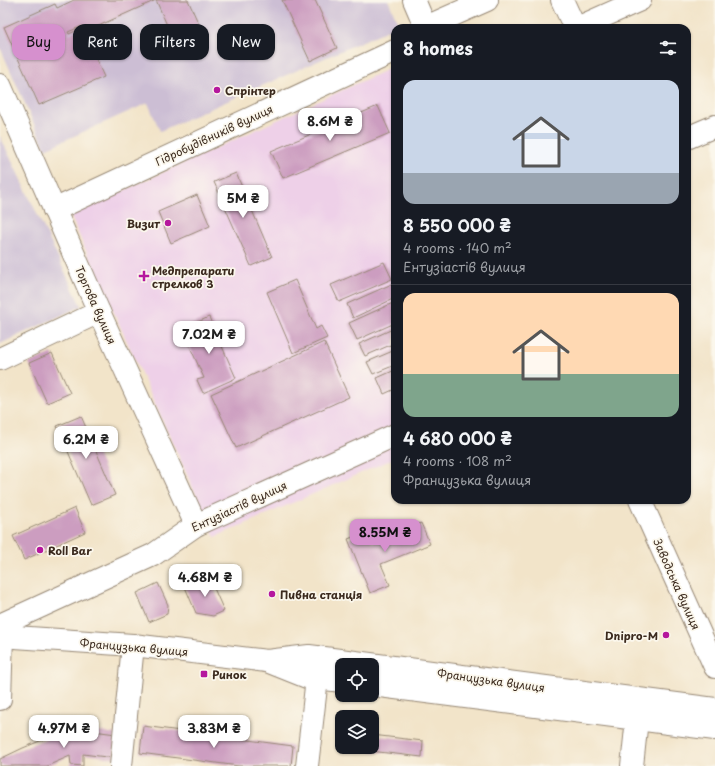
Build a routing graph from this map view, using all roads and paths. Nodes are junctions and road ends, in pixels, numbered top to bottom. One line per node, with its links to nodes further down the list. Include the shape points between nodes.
1 (414, 0): 5 (street)
2 (487, 0): 6 (street)
3 (562, 0): 7 (street)
4 (640, 0): 8 (street)
5 (424, 24)
6 (435, 24)
7 (574, 24)
8 (585, 24)
9 (391, 53): 13 (street, Гідробудівників вулиця)
10 (0, 85): 13 (street, Торгова вулиця)
11 (715, 126): 12 (street)
12 (691, 136)
13 (54, 210): 14 (street, Торгова вулиця)
14 (99, 312): 15 (street); 18 (street, Торгова вулиця)
15 (0, 359)
16 (391, 437): 18 (street, Ентузіастів вулиця)
17 (642, 504): 20 (street, Заводська вулиця)
18 (196, 525): 19 (street, Ентузіастів вулиця, via 153,555)
19 (1, 633): 21 (street, Французька вулиця); 27 (street)
20 (708, 633): 23 (street, Заводська вулиця)
21 (132, 645): 22 (street, Французька вулиця); 31 (street)
22 (267, 661): 24 (street, Французька вулиця, via 307,677); 28 (street, Французька вулиця, via 309,656)
23 (715, 667)
24 (317, 678): 25 (street, Французька вулиця); 32 (street)
25 (335, 680)
26 (379, 686): 29 (street, Французька вулиця)
27 (0, 699)
28 (715, 709)
29 (637, 719): 30 (street, Французька вулиця); 33 (street)
30 (715, 729)
31 (121, 766)
32 (307, 766)
33 (632, 766)

